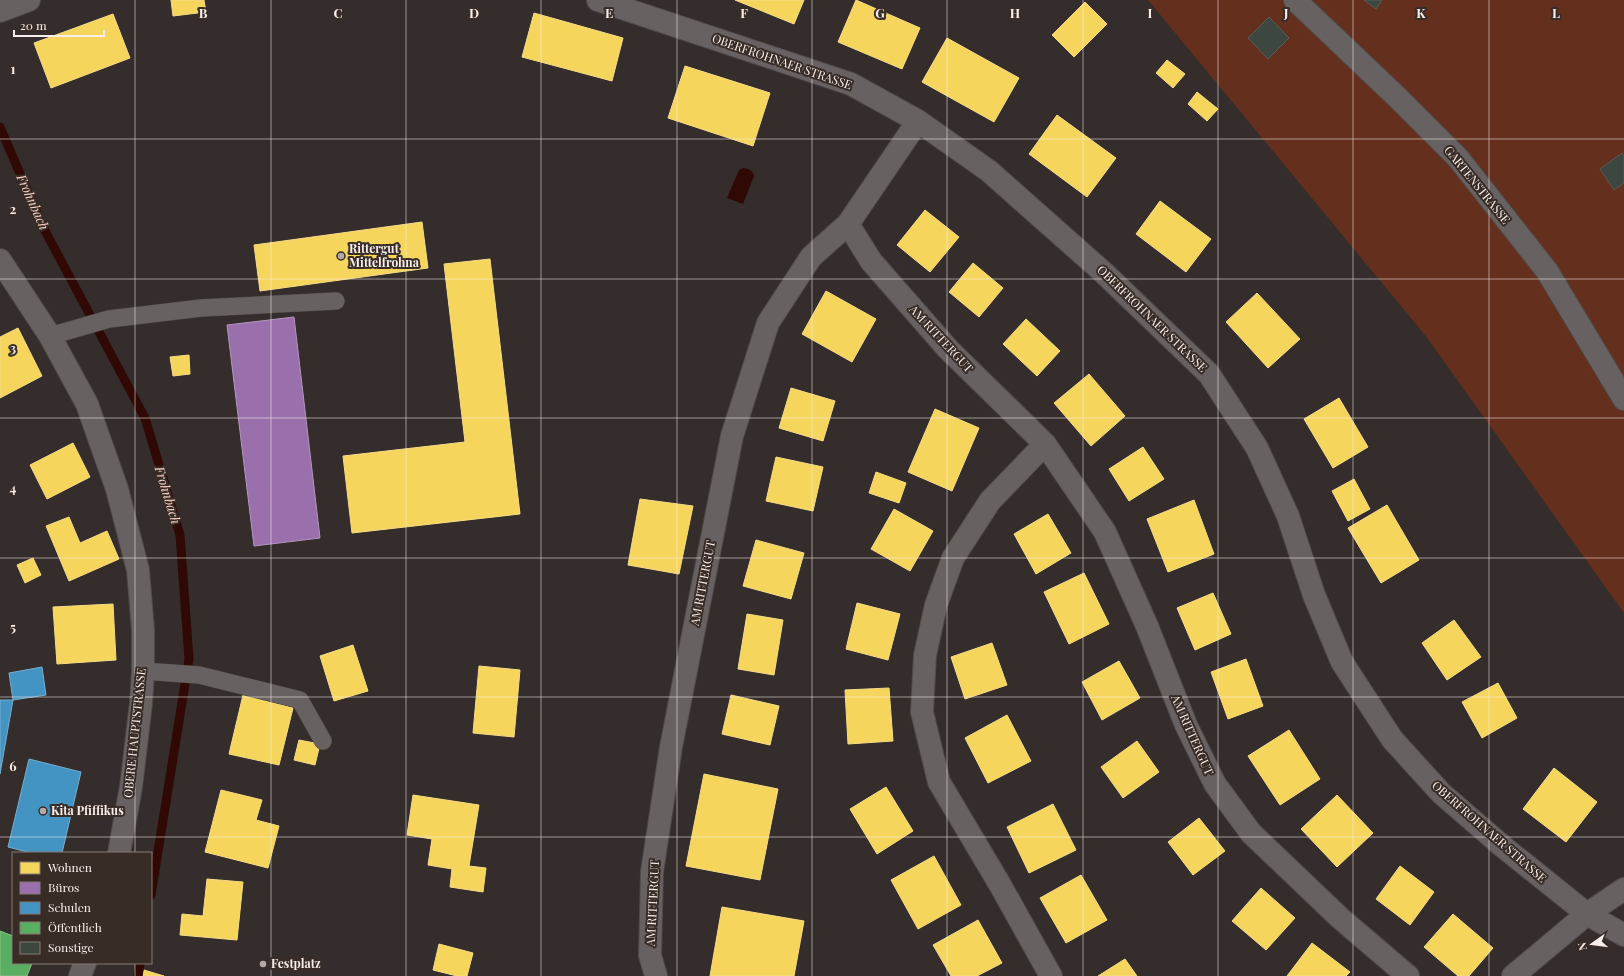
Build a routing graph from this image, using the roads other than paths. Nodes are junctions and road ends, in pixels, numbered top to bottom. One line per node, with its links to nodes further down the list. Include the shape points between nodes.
1 (29, 0): 4 (street)
2 (598, 0): 5 (street, OBERFROHNAER STRASSE, via 851,84)
3 (1295, 0): 10 (street, GARTENSTRASSE, via 1458,158 1547,271)
4 (0, 11)
5 (918, 121): 6 (street, AM RITTERGUT); 16 (street, OBERFROHNAER STRASSE, via 989,171 1104,273 1209,374 1257,448 1288,516 1314,595 1342,662 1392,740 1441,793)
6 (848, 224): 11 (street, AM RITTERGUT, via 871,261 948,349); 20 (street, AM RITTERGUT, via 811,257 768,323 732,436 671,747 652,872 650,955)
7 (0, 260): 9 (street, OBERE HAUPTSTRASSE)
8 (336, 301): 9 (lane, via 201,308 109,319)
9 (60, 332): 12 (street, OBERE HAUPTSTRASSE, via 117,489 138,570)
10 (1624, 399)
11 (1045, 444): 21 (street, via 990,501 954,558 936,605 925,655 922,712 939,782); 22 (street, AM RITTERGUT, via 1105,532 1147,626 1186,725 1215,784 1251,833 1340,918)
12 (143, 670): 13 (lane, via 199,675 300,700); 14 (street, OBERE HAUPTSTRASSE, via 131,787)
13 (323, 740)
14 (118, 852)
15 (1624, 889): 16 (street)
16 (1587, 914): 17 (street, OBERFROHNAER STRASSE); 23 (street)
17 (1624, 936)
18 (85, 964): 19 (street)
19 (80, 976)
20 (656, 976)
21 (1050, 976)
22 (1408, 976)
23 (1513, 976)

